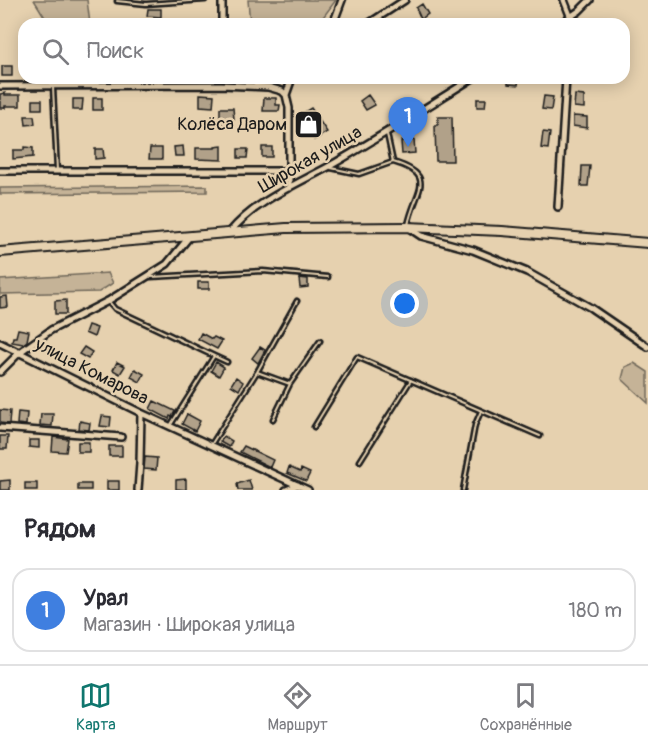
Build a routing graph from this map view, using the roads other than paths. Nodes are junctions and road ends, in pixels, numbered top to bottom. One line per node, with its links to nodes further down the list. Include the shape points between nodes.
1 (205, 0): 7 (lane)
2 (222, 0): 8 (street)
3 (342, 0): 9 (street)
4 (405, 0): 10 (street)
5 (564, 0): 11 (street)
6 (590, 0): 11 (street)
7 (117, 1)
8 (222, 18)
9 (335, 18)
10 (377, 18)
11 (571, 18)
12 (290, 84): 18 (street)
13 (463, 84): 19 (street, Широкая улица)
14 (566, 84): 26 (street)
15 (221, 85): 17 (street); 18 (street, via 276,88)
16 (0, 86): 17 (street)
17 (53, 87): 23 (lane)
18 (286, 95): 24 (street)
19 (387, 131): 20 (lane); 21 (street, Широкая улица)
20 (393, 162): 21 (lane, via 359,174); 27 (lane, via 411,168 420,178)
21 (328, 167): 25 (street, Широкая улица)
22 (0, 171): 23 (street, Широкая улица)
23 (57, 171): 24 (street, Широкая улица)
24 (288, 171): 25 (street)
25 (289, 188): 28 (street, Широкая улица, via 252,210)
26 (558, 207)
27 (407, 227): 28 (main road, via 286,228); 30 (main road); 38 (street, via 421,236 473,250 526,272 591,308)
28 (229, 233): 29 (main road)
29 (190, 236): 31 (main road); 32 (street, via 167,264)
30 (648, 243)
31 (0, 252)
32 (145, 277): 33 (lane, via 263,271); 34 (street)
33 (328, 277)
34 (108, 301): 39 (street, via 51,330); 40 (lane, via 115,309)
35 (297, 301): 43 (lane)
36 (320, 341): 45 (lane)
37 (0, 343): 39 (street, улица Комарова)
38 (648, 347)
39 (20, 352): 42 (street); 47 (street, улица Комарова)
40 (214, 356): 41 (lane); 49 (lane)
41 (227, 362)
42 (0, 372)
43 (257, 372): 45 (lane); 54 (lane)
44 (411, 381): 46 (lane); 50 (lane, via 357,357); 55 (lane)
45 (290, 384): 48 (lane)
46 (482, 410): 52 (lane); 60 (lane, via 475,425)
47 (141, 413): 49 (street, улица Комарова); 57 (street)
48 (273, 419)
49 (170, 426): 54 (street, улица Комарова)
50 (314, 427)
51 (0, 428): 53 (street)
52 (540, 436)
53 (121, 437)
54 (211, 445): 56 (street, улица Комарова)
55 (360, 461)
56 (298, 485): 58 (street); 59 (street, улица Комарова)
57 (138, 490)
58 (286, 490)
59 (308, 490)
60 (463, 490)

